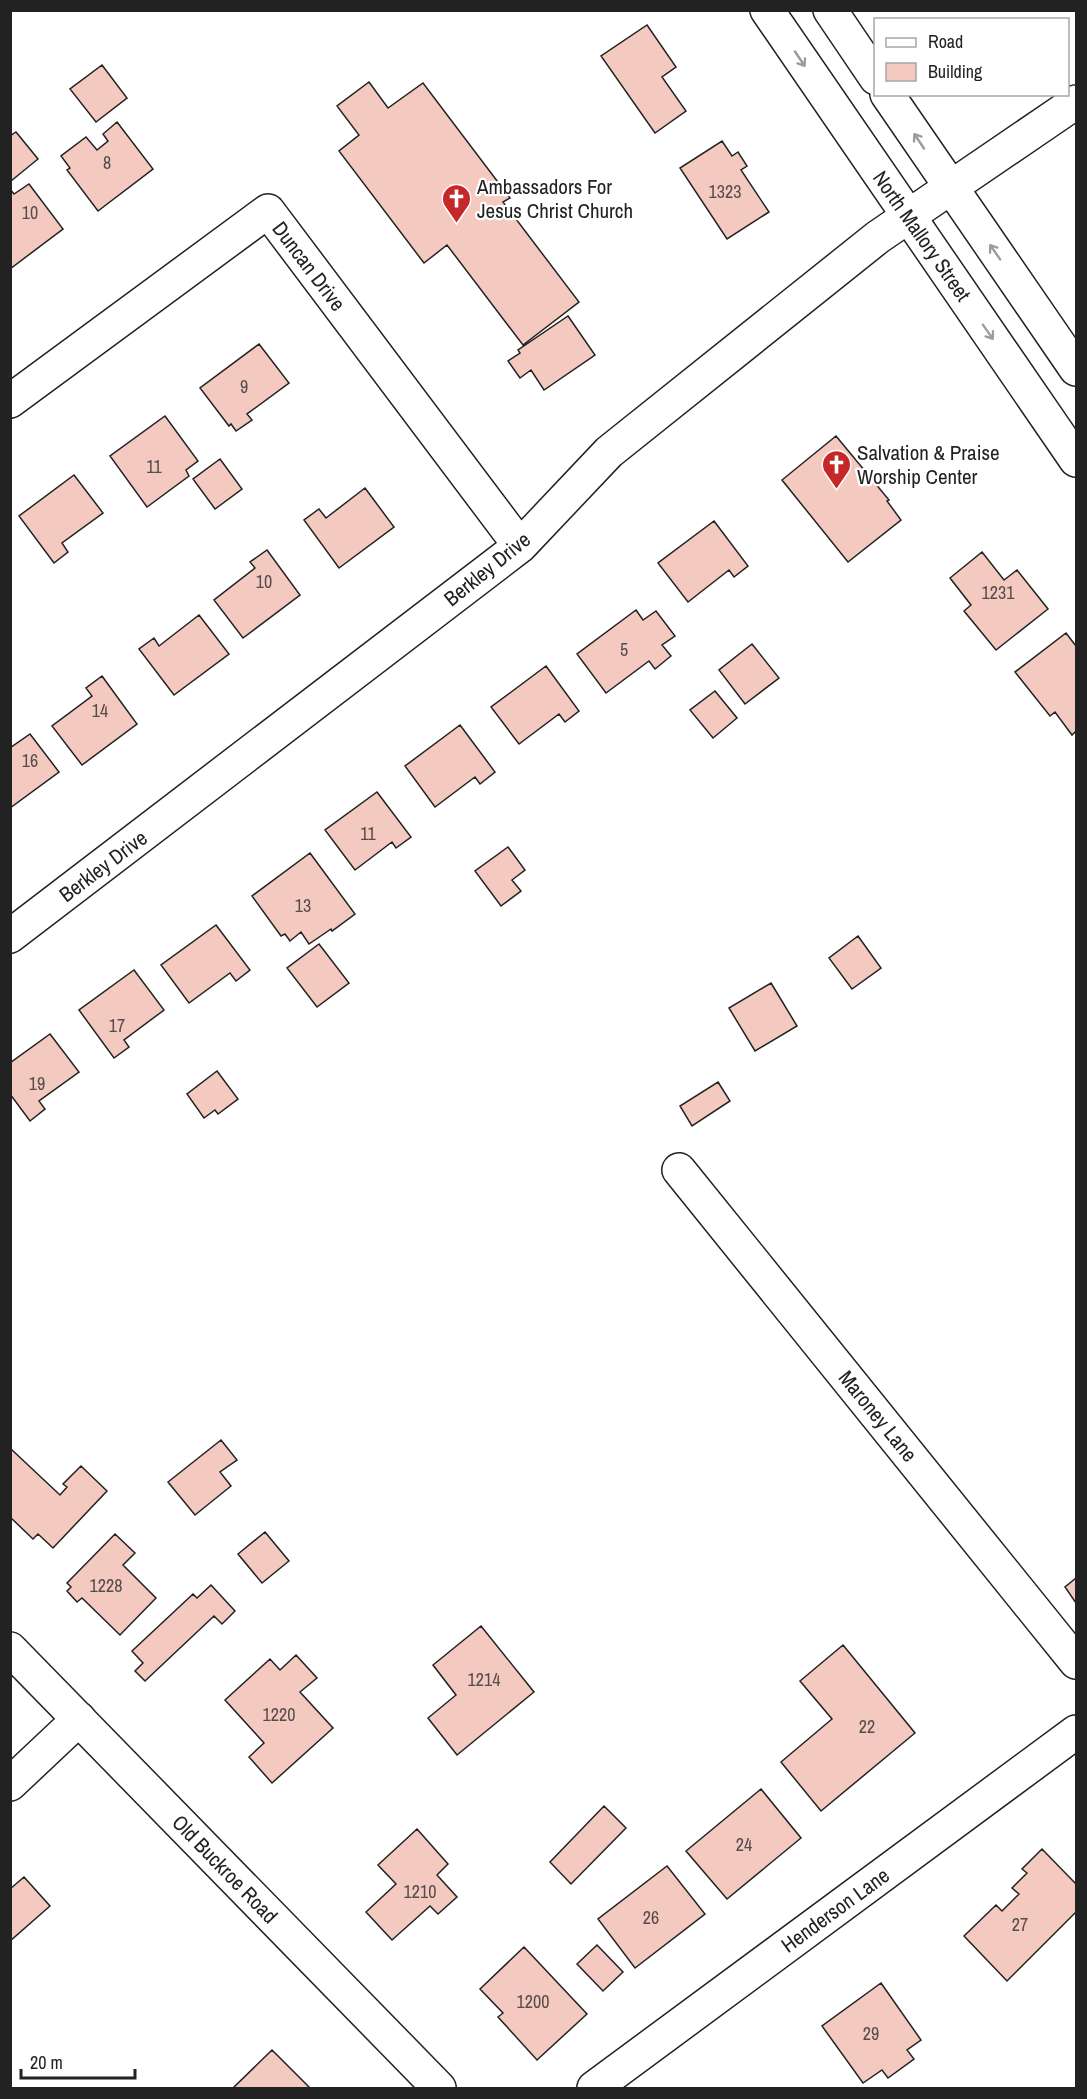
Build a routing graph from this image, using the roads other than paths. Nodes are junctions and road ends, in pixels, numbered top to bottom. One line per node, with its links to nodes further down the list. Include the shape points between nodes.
1 (767, 10): 7 (street, North Mallory Street, one-way to 7)
2 (830, 10): 3 (street)
3 (874, 75)
4 (888, 96): 6 (street, one-way to 4)
5 (1077, 102): 6 (street, Berkley Drive)
6 (951, 188): 7 (street, Berkley Drive); 8 (street, one-way to 6)
7 (907, 215): 10 (street, North Mallory Street, one-way to 10); 11 (street, Berkley Drive, via 609,452)
8 (1077, 369)
9 (10, 401): 11 (street, Duncan Drive, via 268,211)
10 (1077, 460)
11 (520, 546): 12 (street, Berkley Drive)
12 (10, 936)
13 (679, 1170): 15 (street, Maroney Lane)
14 (10, 1649): 16 (street, Old Buckroe Road)
15 (1077, 1662)
16 (79, 1719): 18 (street); 19 (street, Old Buckroe Road)
17 (1077, 1732): 20 (street, Henderson Lane)
18 (10, 1784)
19 (439, 2088)
20 (594, 2088)

